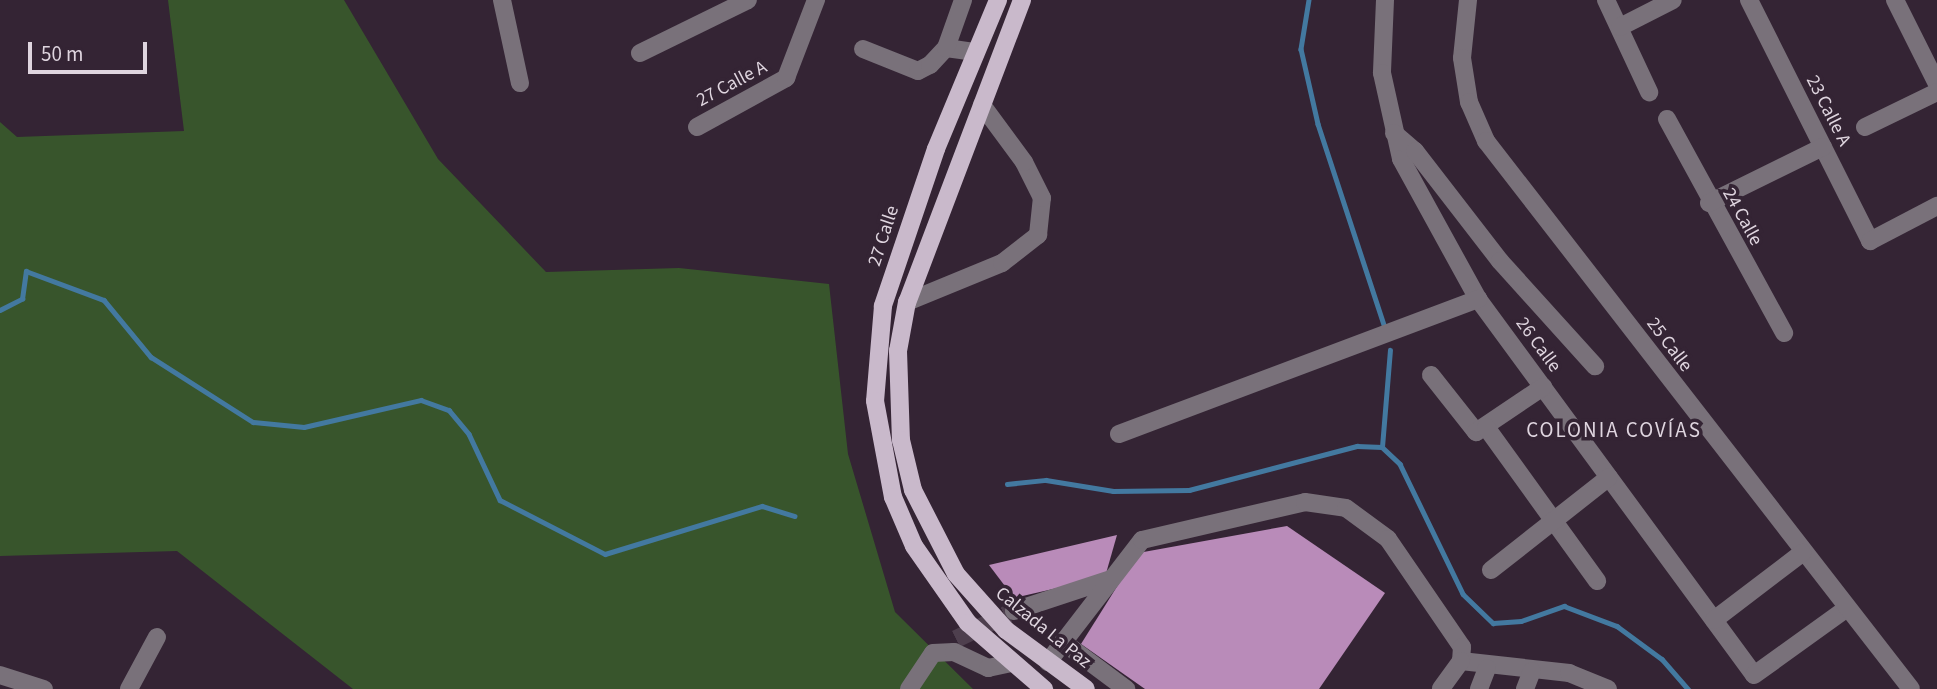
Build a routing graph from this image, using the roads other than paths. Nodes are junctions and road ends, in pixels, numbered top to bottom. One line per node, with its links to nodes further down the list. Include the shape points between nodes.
1 (502, 0): 18 (street)
2 (748, 0): 17 (street)
3 (816, 0): 24 (street, 27 Calle A, via 786,78)
4 (963, 0): 14 (street)
5 (998, 0): 16 (main road, 27 Calle)
6 (1022, 0): 22 (main road)
7 (1385, 0): 26 (street, 26 Calle, via 1382,73)
8 (1468, 0): 40 (street, 25 Calle, via 1462,58 1469,102 1486,141)
9 (1606, 0): 13 (street)
10 (1673, 0): 13 (street)
11 (1749, 0): 27 (street, 23 Calle A)
12 (1895, 0): 19 (street)
13 (1619, 27): 20 (street)
14 (946, 48): 15 (street, via 918,71); 16 (street)
15 (863, 49)
16 (976, 52): 51 (main road, 27 Calle, via 936,149 883,306 875,401 893,497 914,546 945,595)
17 (640, 53)
18 (520, 83)
19 (1937, 84)
20 (1649, 92)
21 (1937, 92): 25 (street)
22 (982, 105): 31 (main road); 31 (street, via 1024,162 1042,198 1038,235 1002,263)
23 (1667, 119): 28 (street, 24 Calle)
24 (697, 127)
25 (1865, 127)
26 (1393, 132): 30 (street, 26 Calle, via 1401,159); 33 (street, via 1415,150 1500,261)
27 (1823, 147): 28 (street); 29 (street, 23 Calle A, via 1870,241)
28 (1709, 203): 32 (street, 24 Calle)
29 (1937, 206)
30 (1479, 299): 35 (street, 26 Calle); 37 (street)
31 (907, 302): 50 (main road, Calzada La Paz, via 898,351 898,400 913,490 940,549 978,604)
32 (1784, 333)
33 (1595, 366)
34 (1431, 375): 36 (street, via 1472,430)
35 (1543, 387): 36 (street); 38 (street, 26 Calle)
36 (1486, 427): 39 (street)
37 (1119, 434)
38 (1609, 477): 39 (street); 46 (street, 26 Calle)
39 (1556, 522): 41 (street); 43 (street)
40 (1802, 553): 44 (street, 25 Calle); 46 (street)
41 (1491, 570)
42 (1111, 579): 45 (street); 48 (street); 49 (street, via 1143,540 1305,502 1346,508 1388,539 1462,647)
43 (1597, 581)
44 (1846, 609): 46 (street, 26 Calle, via 1754,675); 66 (street, 25 Calle)
45 (1014, 611)
46 (1714, 620)
47 (157, 637): 57 (street)
48 (1063, 642): 50 (street); 61 (street)
49 (1461, 661): 52 (street); 62 (street)
50 (1048, 662): 60 (main road, Calzada La Paz)
51 (1011, 663): 58 (street, via 988,667 950,645 925,658); 59 (main road)
52 (1487, 668): 53 (street); 63 (street)
53 (1532, 671): 55 (street); 64 (street)
54 (0, 675): 56 (street)
55 (1581, 684): 65 (street)
56 (44, 689)
57 (129, 689)
58 (909, 689)
59 (1044, 689)
60 (1086, 689)
61 (1126, 689)
62 (1441, 689)
63 (1479, 689)
64 (1525, 689)
65 (1608, 689)
66 (1911, 689)

